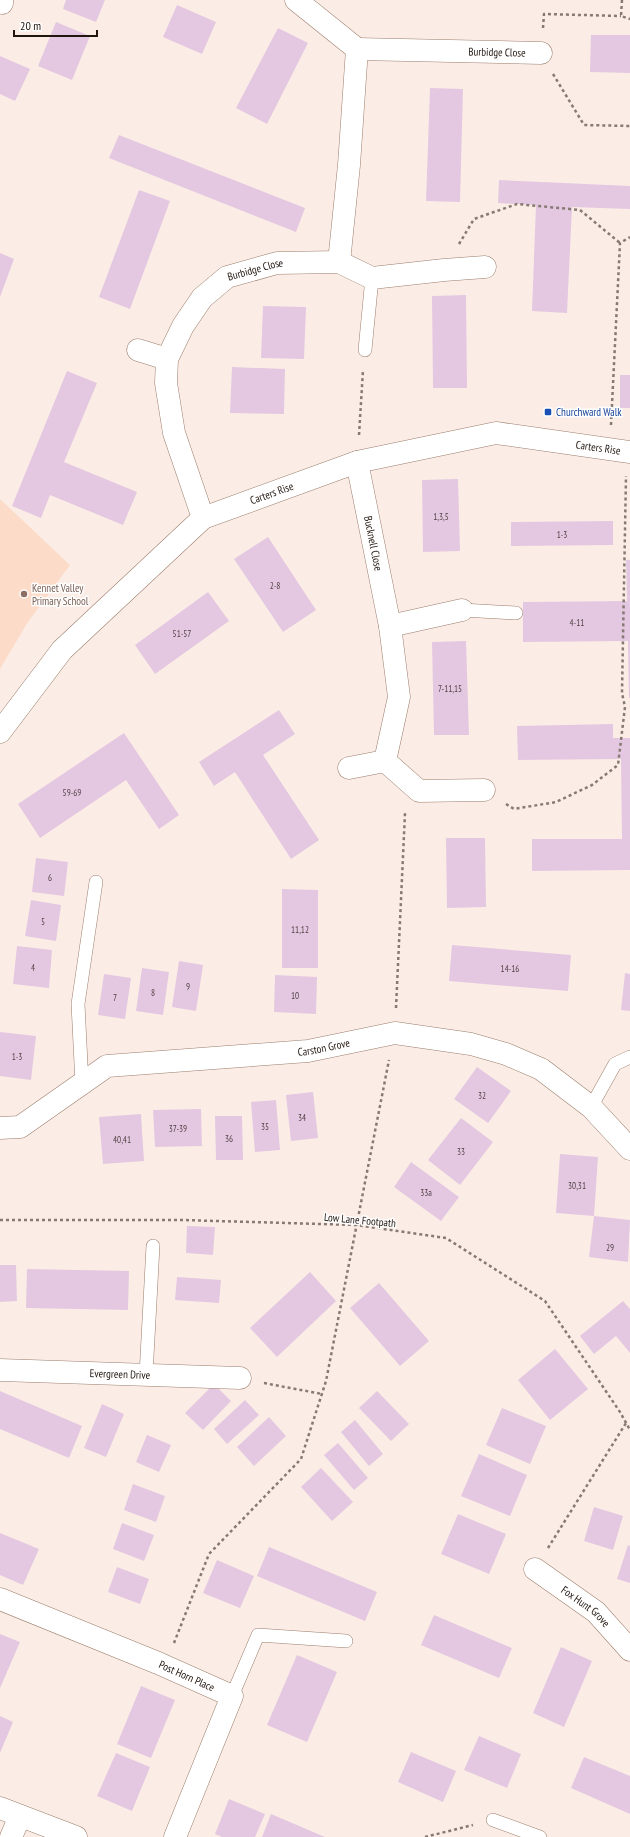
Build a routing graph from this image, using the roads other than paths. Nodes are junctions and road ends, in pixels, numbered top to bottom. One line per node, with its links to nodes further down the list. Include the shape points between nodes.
1 (296, 0): 2 (street)
2 (357, 49): 3 (street, Burbidge Close); 4 (street)
3 (541, 53)
4 (339, 262): 6 (street, Burbidge Close); 9 (street, Burbidge Close, via 277,263 227,277 202,298 183,326)
5 (485, 267): 6 (street)
6 (372, 278): 8 (lane)
7 (138, 350): 9 (street)
8 (365, 350)
9 (167, 359): 12 (street, Burbidge Close, via 166,383 174,433)
10 (622, 451): 11 (street, Carters Rise, via 496,433)
11 (357, 462): 12 (street, Carters Rise); 15 (street, Bucknell Close)
12 (203, 518): 16 (street, Carters Rise, via 62,650)
13 (462, 610): 14 (lane); 15 (street)
14 (516, 612)
15 (390, 626): 17 (street, Bucknell Close, via 399,697)
16 (0, 732)
17 (385, 761): 18 (street); 19 (street, via 419,792)
18 (349, 768)
19 (484, 790)
20 (96, 882): 22 (lane, via 78,1004)
21 (630, 1057): 23 (lane, via 615,1064)
22 (82, 1084): 23 (street, Carston Grove, via 106,1066 308,1051 395,1033 471,1044 506,1054 541,1069); 24 (street, Carston Grove, via 20,1127)
23 (591, 1107): 25 (street, Carston Grove)
24 (0, 1128)
25 (630, 1149)
26 (153, 1246): 28 (lane)
27 (0, 1370): 28 (street, Evergreen Drive)
28 (146, 1375): 29 (street, Evergreen Drive)
29 (240, 1378)
30 (535, 1569): 33 (street, Fox Hunt Grove, via 596,1612)
31 (0, 1599): 34 (street, Post Horn Place)
32 (346, 1641): 34 (lane, via 258,1635)
33 (630, 1650)
34 (232, 1696): 39 (street)
35 (10, 1812): 37 (street); 38 (street)
36 (493, 1820): 40 (lane)
37 (11, 1837)
38 (76, 1837)
39 (175, 1837)
40 (540, 1837)

